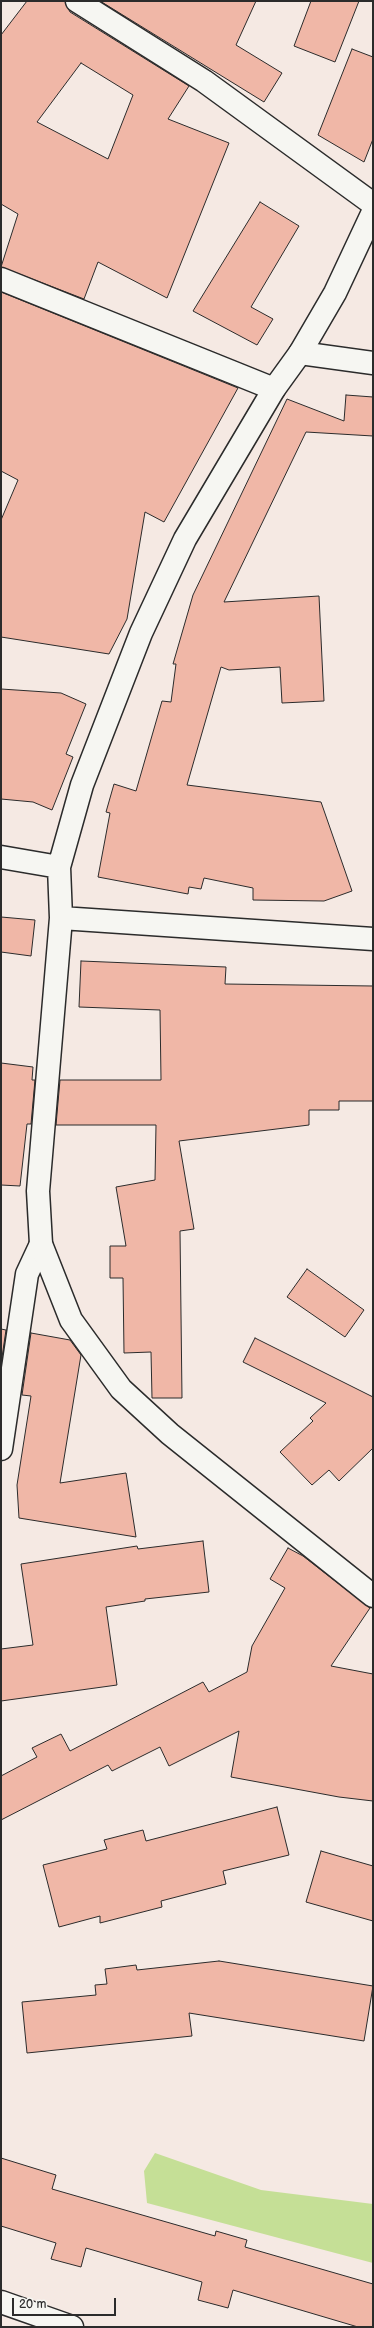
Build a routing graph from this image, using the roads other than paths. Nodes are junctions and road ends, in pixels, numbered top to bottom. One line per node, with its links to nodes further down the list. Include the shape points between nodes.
1 (77, 1): 2 (street, via 204,81)
2 (373, 204)
3 (373, 212): 5 (street, via 335,293)
4 (1, 278): 7 (street)
5 (300, 353): 6 (street); 7 (street)
6 (373, 363)
7 (274, 389): 9 (street, via 185,539 141,633 82,785)
8 (1, 857): 9 (street)
9 (59, 867): 10 (street)
10 (61, 918): 11 (street); 12 (street, via 38,1191)
11 (373, 940)
12 (41, 1244): 13 (street, via 27,1274); 14 (street, via 72,1320 121,1389 170,1434)
13 (1, 1449)
14 (373, 1596)
15 (1, 2302): 16 (street)
16 (72, 2327)

